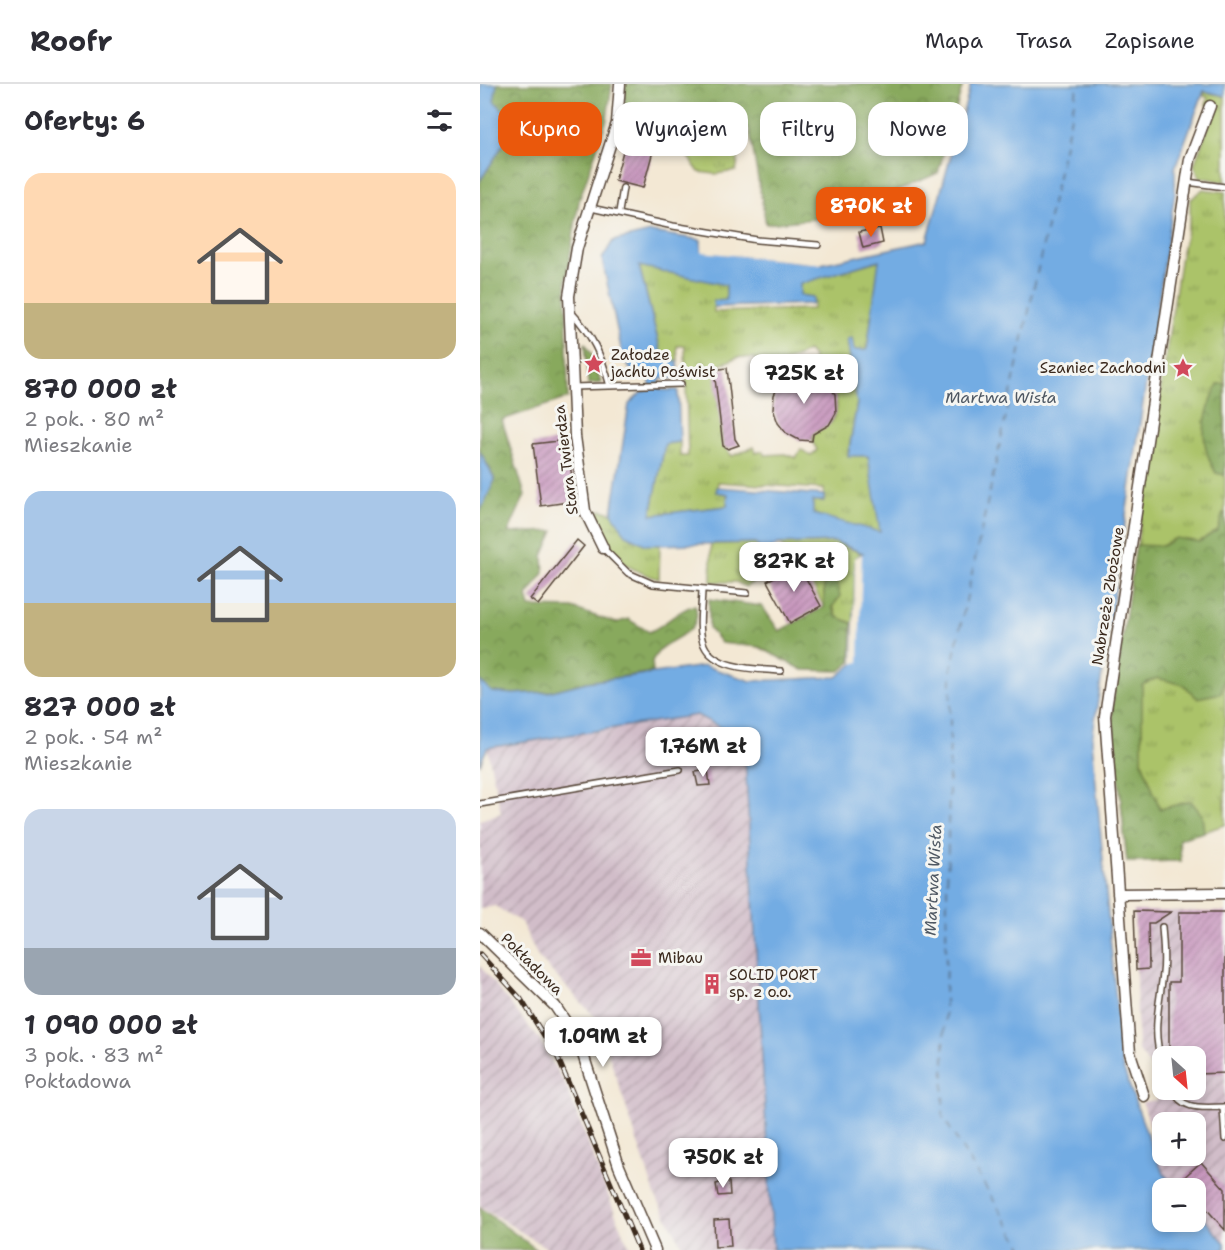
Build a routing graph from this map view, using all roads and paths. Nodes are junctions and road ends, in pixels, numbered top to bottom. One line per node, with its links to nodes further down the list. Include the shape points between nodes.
1 (620, 84): 6 (street, Stara Twierdza, via 617,123)
2 (1210, 106): 3 (street, Nabrzeże Zbożowe, via 1190,159)
3 (1187, 182): 5 (lane); 20 (street, Nabrzeże Zbożowe, via 1105,716)
4 (623, 188): 7 (lane)
5 (1225, 188)
6 (591, 208): 7 (lane); 9 (street, Stara Twierdza, via 577,248)
7 (619, 212): 8 (lane, via 673,226)
8 (818, 245)
9 (570, 312): 11 (lane, via 596,345); 12 (street, Stara Twierdza)
10 (681, 384): 11 (lane, Stara Twierdza)
11 (610, 386): 12 (lane, Stara Twierdza)
12 (573, 387): 13 (street, Stara Twierdza, via 585,511)
13 (603, 548): 14 (lane, Stara Twierdza, via 639,579)
14 (702, 589): 15 (lane, Stara Twierdza); 16 (lane, via 704,646 717,660)
15 (747, 593)
16 (781, 671)
17 (680, 770): 18 (lane)
18 (480, 804)
19 (1225, 893): 20 (street)
20 (1123, 894): 24 (street, Nabrzeże Zbożowe, via 1130,1053)
21 (1162, 927): 23 (lane)
22 (480, 933): 28 (street, Pokładowa, via 555,1006 579,1042 634,1207)
23 (1157, 1046)
24 (1144, 1096)
25 (1179, 1100): 26 (lane, via 1186,1105)
26 (1224, 1107): 27 (lane)
27 (1225, 1138)
28 (655, 1250)

